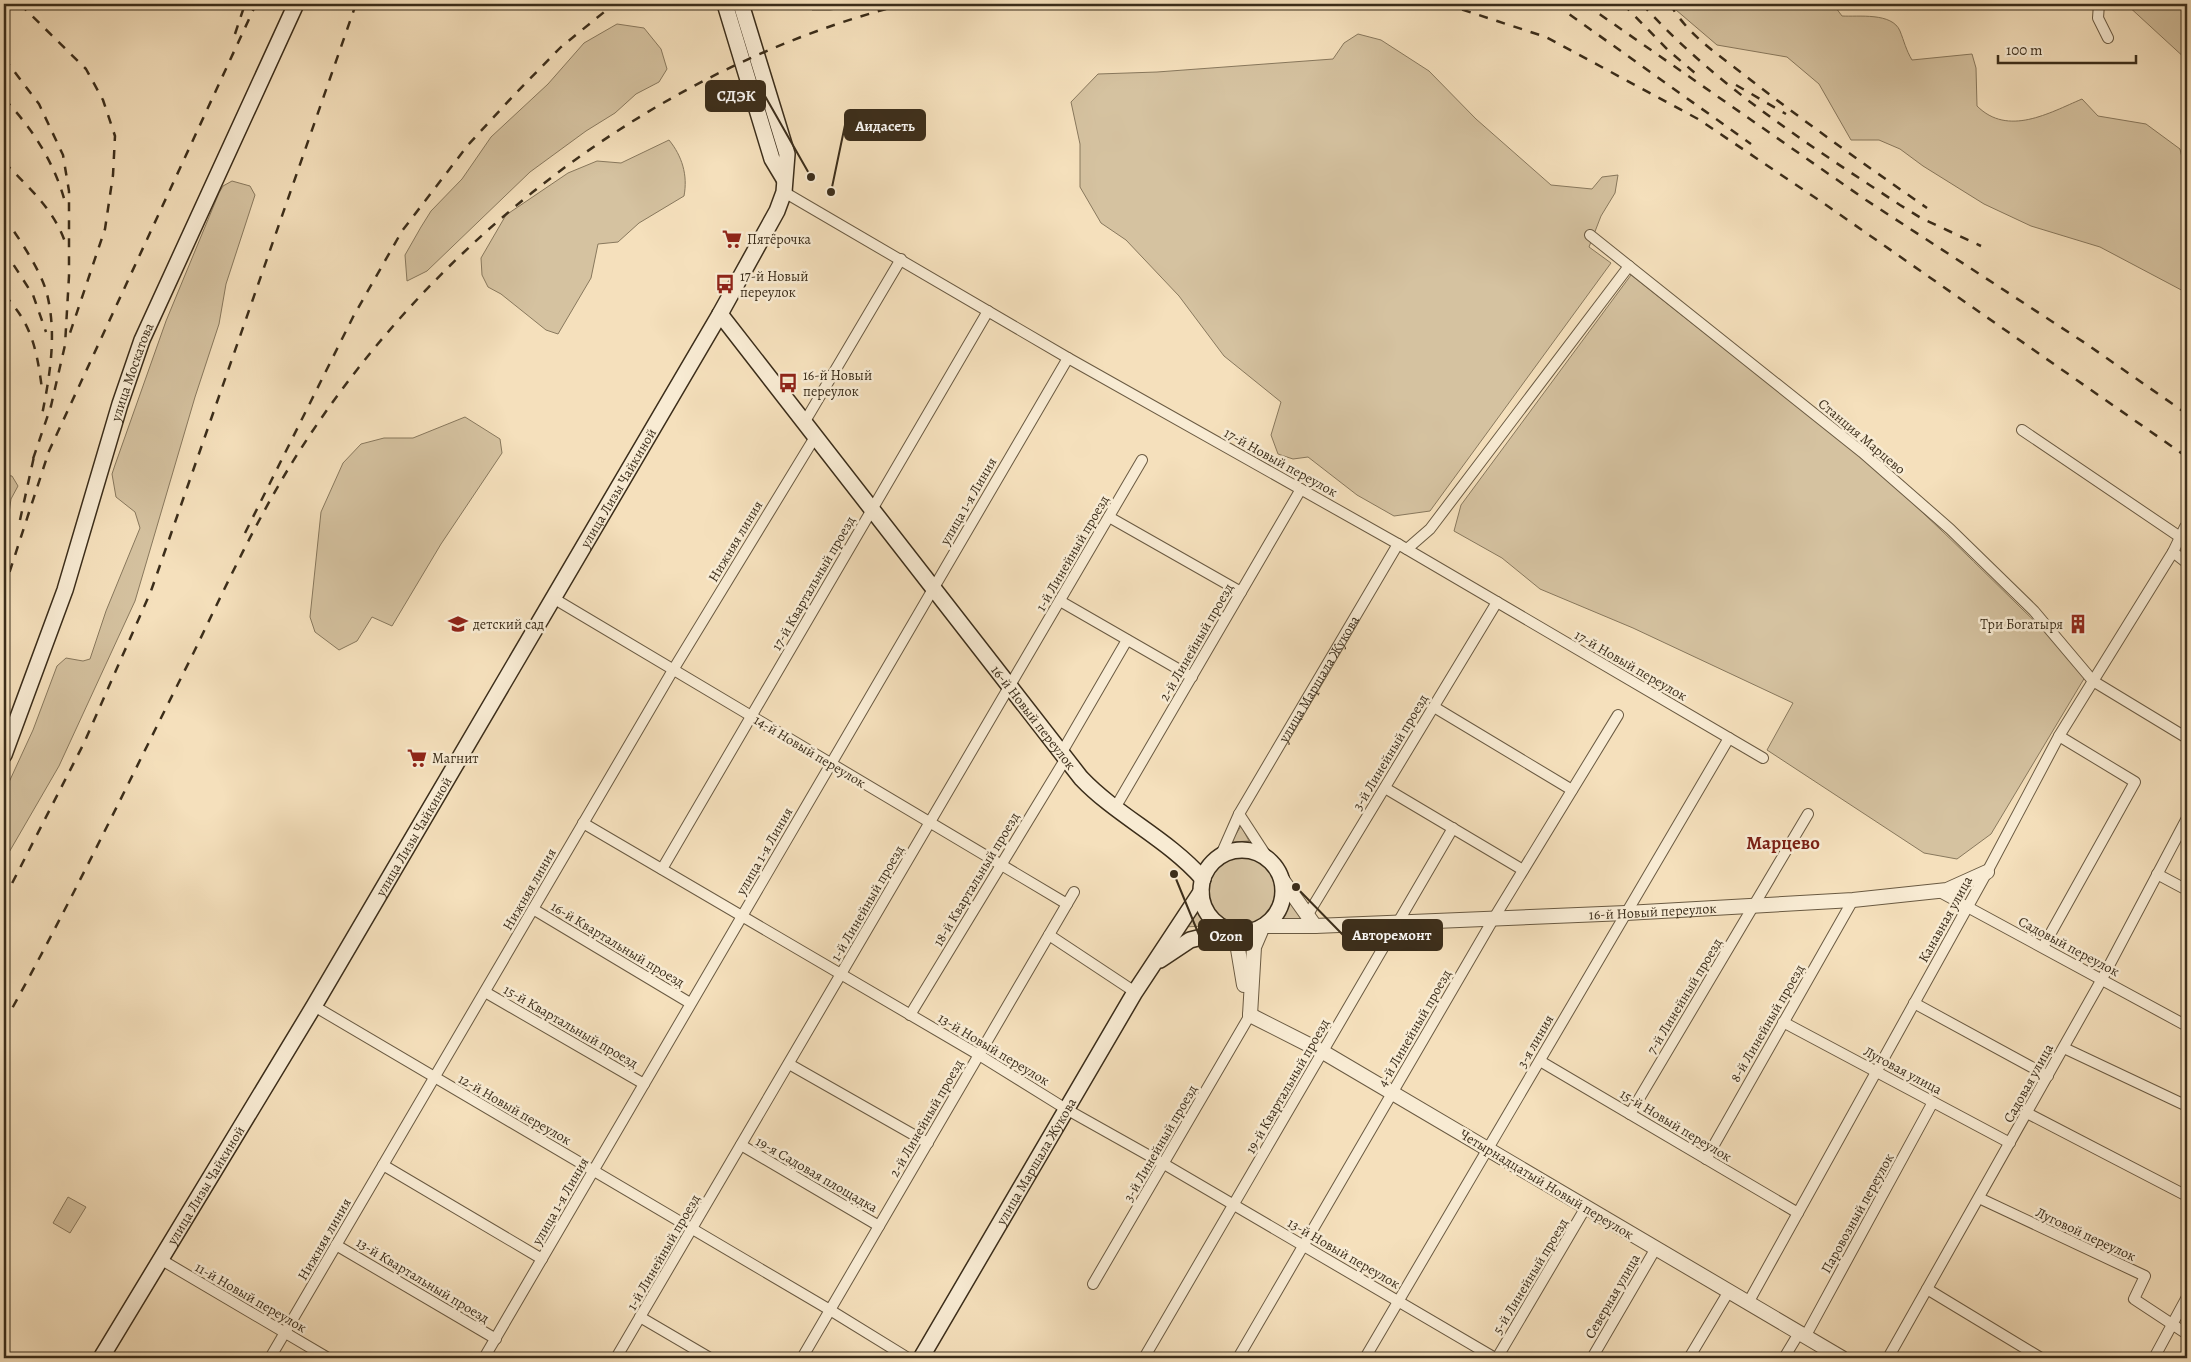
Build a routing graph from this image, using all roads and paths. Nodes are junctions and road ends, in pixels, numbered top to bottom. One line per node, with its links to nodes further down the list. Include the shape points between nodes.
1 (296, 4): 41 (main road, улица Москатова, via 142,340 65,590)
2 (725, 4): 6 (main road, via 772,159)
3 (741, 4): 6 (main road, улица Лизы Чайкиной, via 787,154)
4 (2099, 4): 5 (street, via 2098,18)
5 (2108, 38)
6 (784, 185): 8 (street, 17-й Новый переулок); 11 (main road, улица Лизы Чайкиной, via 771,223)
7 (1590, 235): 9 (street, Станция Марцево)
8 (901, 259): 10 (street, 17-й Новый переулок); 13 (street)
9 (1629, 266): 22 (street, улица Маршала Жукова, via 1430,529); 33 (street, Станция Марцево, via 1862,452 1942,523 2034,611)
10 (988, 311): 12 (street, 17-й Новый переулок); 18 (street, 17-й Квартальный проезд)
11 (720, 314): 13 (main road, 16-й Новый переулок); 27 (main road, улица Лизы Чайкиной)
12 (1068, 358): 17 (street, 17-й Новый переулок); 25 (street, улица 1-я Линия)
13 (804, 423): 15 (main road, 16-й Новый переулок)
14 (2022, 430): 21 (street)
15 (815, 436): 18 (main road, 16-й Новый переулок); 31 (street, Нижняя линия)
16 (1142, 460): 19 (street, 1-й Линейный проезд)
17 (1301, 489): 22 (street, 17-й Новый переулок); 26 (street, 2-й Линейный проезд)
18 (871, 511): 25 (main road, 16-й Новый переулок); 37 (street, 17-й Квартальный проезд)
19 (1109, 518): 26 (street); 28 (street, 1-й Линейный проезд)
20 (2185, 527): 21 (street, Канавная улица)
21 (2180, 537): 23 (street, Канавная улица)
22 (1402, 547): 29 (street, 17-й Новый переулок); 48 (street, улица Маршала Жукова)
23 (2173, 552): 24 (street); 33 (street, Канавная улица)
24 (2187, 563)
25 (933, 589): 34 (main road, 16-й Новый переулок); 44 (street, улица 1-я Линия)
26 (1241, 592): 32 (street, 2-й Линейный проезд)
27 (553, 598): 31 (street, 14-й Новый переулок); 89 (main road, улица Лизы Чайкиной)
28 (1060, 601): 30 (street); 34 (street, 1-й Линейный проезд)
29 (1497, 602): 35 (street, 3-й Линейный проезд); 39 (street, 17-й Новый переулок)
30 (1127, 640): 32 (street); 42 (street, 18-й Квартальный проезд)
31 (673, 670): 37 (street, 14-й Новый переулок); 52 (street, Нижняя линия)
32 (1192, 677): 47 (street, 2-й Линейный проезд)
33 (2093, 681): 38 (street, Канавная улица); 40 (street, Станция Марцево)
34 (1009, 688): 42 (main road, 16-й Новый переулок); 51 (street, 1-й Линейный проезд)
35 (1434, 707): 45 (street, 3-й Линейный проезд); 46 (street)
36 (1618, 715): 46 (street, 4-й Линейный проезд)
37 (751, 716): 44 (street, 14-й Новый переулок); 58 (street, 17-й Квартальный проезд)
38 (2059, 736): 60 (street, Канавная улица); 81 (street, via 2135,782)
39 (1729, 738): 43 (street, 17-й Новый переулок); 73 (street, 3-я линия)
40 (2187, 738)
41 (4, 755)
42 (1064, 755): 47 (main road, 16-й Новый переулок, via 1098,796); 57 (street, 18-й Квартальный проезд)
43 (1763, 758)
44 (831, 763): 51 (street, 14-й Новый переулок); 74 (street, улица 1-я Линия)
45 (1385, 788): 53 (street); 72 (street, 3-й Линейный проезд, via 1310,911)
46 (1572, 790): 59 (street, 4-й Линейный проезд)
47 (1115, 808): 55 (main road, 16-й Новый переулок)
48 (1239, 814): 54 (street, улица Маршала Жукова); 56 (street)
49 (1808, 814): 69 (street, 7-й Линейный проезд)
50 (2187, 818): 61 (street, Садовая улица)
51 (930, 822): 57 (street, 14-й Новый переулок); 83 (street, 1-й Линейный проезд)
52 (583, 823): 58 (street, 13-й Новый переулок); 71 (street, Нижняя линия)
53 (1454, 828): 59 (street); 76 (street, 19-й Квартальный проезд)
54 (1218, 858): 55 (main road); 56 (main road, via 1230,852 1248,850); 63 (main road, via 1208,868)
55 (1186, 860): 63 (main road, 16-й Новый переулок)
56 (1269, 860): 62 (main road)
57 (1001, 865): 68 (street, 14-й Новый переулок); 90 (street, 18-й Квартальный проезд)
58 (662, 869): 74 (street, 13-й Новый переулок)
59 (1524, 870): 75 (street, 4-й Линейный проезд)
60 (1987, 872): 65 (street, 16-й Новый переулок, via 1965,884); 70 (street, Канавная улица)
61 (2157, 874): 64 (street); 84 (street, Садовая улица)
62 (1281, 878): 72 (street); 77 (main road, via 1283,892 1280,905 1274,917)
63 (1202, 885): 79 (main road, via 1203,904 1209,915); 82 (main road, улица Маршала Жукова)
64 (2187, 890)
65 (1938, 891): 67 (street, 16-й Новый переулок); 70 (street, Садовый переулок)
66 (1074, 892): 68 (street, 2-й Линейный проезд)
67 (1853, 900): 69 (street, 16-й Новый переулок); 92 (street, 8-й Линейный проезд)
68 (1067, 904): 80 (street, 2-й Линейный проезд)
69 (1754, 906): 73 (street, 16-й Новый переулок); 108 (street, 7-й Линейный проезд)
70 (1968, 907): 81 (street, Садовый переулок); 88 (street, Канавная улица)
71 (533, 909): 85 (street, Нижняя линия); 87 (street, 16-й Квартальный проезд)
72 (1304, 910): 78 (street)
73 (1626, 913): 75 (street, 16-й Новый переулок); 97 (street, 3-я линия)
74 (742, 916): 83 (street, 13-й Новый переулок); 87 (street, улица 1-я Линия)
75 (1494, 918): 76 (street, 16-й Новый переулок); 103 (street, 4-й Линейный проезд)
76 (1398, 923): 78 (street, 16-й Новый переулок); 95 (street, 19-й Квартальный проезд)
77 (1263, 926): 78 (street, 16-й Новый переулок); 79 (main road, via 1250,931); 91 (street, via 1254,947)
78 (1315, 926)
79 (1229, 930): 82 (main road, улица Маршала Жукова, via 1190,940); 91 (street, via 1238,949)
80 (1049, 935): 86 (street); 96 (street, 2-й Линейный проезд)
81 (2043, 947): 84 (street, Садовый переулок)
82 (1152, 965): 86 (main road, улица Маршала Жукова)
83 (842, 975): 90 (street, 13-й Новый переулок); 98 (street, 1-й Линейный проезд)
84 (2102, 979): 93 (street, Садовый переулок); 94 (street, Садовая улица)
85 (484, 992): 101 (street, Нижняя линия); 102 (street, 15-й Квартальный проезд)
86 (1134, 992): 106 (main road, улица Маршала Жукова)
87 (690, 1003): 102 (street, улица 1-я Линия)
88 (1914, 1003): 99 (street, Канавная улица); 100 (street)
89 (314, 1006): 101 (street, 12-й Новый переулок); 127 (main road, улица Лизы Чайкиной)
90 (910, 1015): 96 (street, 13-й Новый переулок)
91 (1250, 1015): 95 (street, Четырнадцатый Новый переулок); 114 (street, 3-й Линейный проезд)
92 (1783, 1022): 99 (street, Луговая улица); 113 (street, 8-й Линейный проезд)
93 (2187, 1026)
94 (2064, 1048): 100 (street, Садовая улица); 105 (street)
95 (1323, 1052): 103 (street, Четырнадцатый Новый переулок); 119 (street, 19-й Квартальный проезд)
96 (979, 1055): 106 (street, 13-й Новый переулок); 109 (street, 2-й Линейный проезд)
97 (1540, 1061): 108 (street, 15-й Новый переулок); 112 (street, 3-я линия)
98 (790, 1064): 109 (street); 111 (street, 1-й Линейный проезд)
99 (1876, 1072): 104 (street, Луговая улица); 121 (street, Канавная улица)
100 (2048, 1076): 107 (street, Садовая улица)
101 (434, 1077): 115 (street, Нижняя линия); 116 (street, 12-й Новый переулок)
102 (644, 1084): 116 (street, улица 1-я Линия)
103 (1392, 1093): 112 (street, Четырнадцатый Новый переулок); 125 (street, 4-й Линейный проезд)
104 (1933, 1102): 110 (street, Луговая улица); 140 (street, Паровозный переулок)
105 (2187, 1106)
106 (1066, 1110): 114 (street, 13-й Новый переулок); 150 (main road, улица Маршала Жукова)
107 (2027, 1113): 110 (street, Садовая улица); 117 (street)
108 (1630, 1114): 113 (street, 15-й Новый переулок)
109 (928, 1143): 122 (street, 2-й Линейный проезд)
110 (2010, 1143): 118 (street, Садовая улица)
111 (741, 1145): 122 (street, 19-я Садовая площадка); 123 (street, 1-й Линейный проезд)
112 (1488, 1149): 120 (street, Четырнадцатый Новый переулок); 133 (street, 3-я линия)
113 (1706, 1159): 121 (street, 15-й Новый переулок)
114 (1164, 1164): 119 (street, 13-й Новый переулок); 129 (street, 3-й Линейный проезд)
115 (383, 1165): 124 (street, Нижняя линия); 128 (street)
116 (594, 1171): 123 (street, 12-й Новый переулок); 128 (street, улица 1-я Линия)
117 (2187, 1196)
118 (1979, 1198): 130 (street, Садовая улица); 137 (street, Луговой переулок, via 2145,1276 2134,1299)
119 (1234, 1204): 125 (street, 13-й Новый переулок); 151 (street, 19-й Квартальный проезд)
120 (1586, 1207): 126 (street, Четырнадцатый Новый переулок); 154 (street, 5-й Линейный проезд)
121 (1798, 1213): 134 (street, Канавная улица)
122 (879, 1226): 135 (street, 2-й Линейный проезд)
123 (692, 1229): 135 (street, 12-й Новый переулок); 136 (street, 1-й Линейный проезд)
124 (336, 1245): 138 (street, Нижняя линия); 141 (street, 13-й Квартальный проезд)
125 (1304, 1246): 133 (street, 13-й Новый переулок); 152 (street, 4-й Линейный проезд)
126 (1656, 1248): 131 (street, Четырнадцатый Новый переулок); 155 (street, Северная улица)
127 (160, 1259): 138 (street, 11-й Новый переулок); 142 (main road, улица Лизы Чайкиной)
128 (542, 1259): 141 (street, улица 1-я Линия)
129 (1093, 1284)
130 (1927, 1289): 159 (street, Садовая улица); 160 (street)
131 (1729, 1292): 134 (street, Четырнадцатый Новый переулок); 156 (street)
132 (2187, 1297): 137 (street)
133 (1399, 1301): 153 (street, 3-я линия); 154 (street, 13-й Новый переулок)
134 (1748, 1303): 140 (street, Четырнадцатый Новый переулок)
135 (830, 1310): 148 (street, 2-й Линейный проезд); 149 (street, 12-й Новый переулок)
136 (640, 1317): 146 (street, 1-й Линейный проезд); 147 (street)
137 (2172, 1325): 139 (street); 161 (street)
138 (285, 1333): 143 (street, Нижняя линия); 144 (street, 11-й Новый переулок)
139 (2187, 1334)
140 (1802, 1335): 157 (street, Паровозный переулок); 158 (street, Четырнадцатый Новый переулок)
141 (496, 1339): 145 (street, улица 1-я Линия)
142 (101, 1358)
143 (270, 1358)
144 (328, 1358)
145 (484, 1358)
146 (616, 1358)
147 (710, 1358)
148 (802, 1358)
149 (908, 1358)
150 (921, 1358)
151 (1144, 1358)
152 (1238, 1358)
153 (1365, 1358)
154 (1496, 1358)
155 (1592, 1358)
156 (1690, 1358)
157 (1784, 1358)
158 (1842, 1358)
159 (1888, 1358)
160 (2041, 1358)
161 (2154, 1358)

